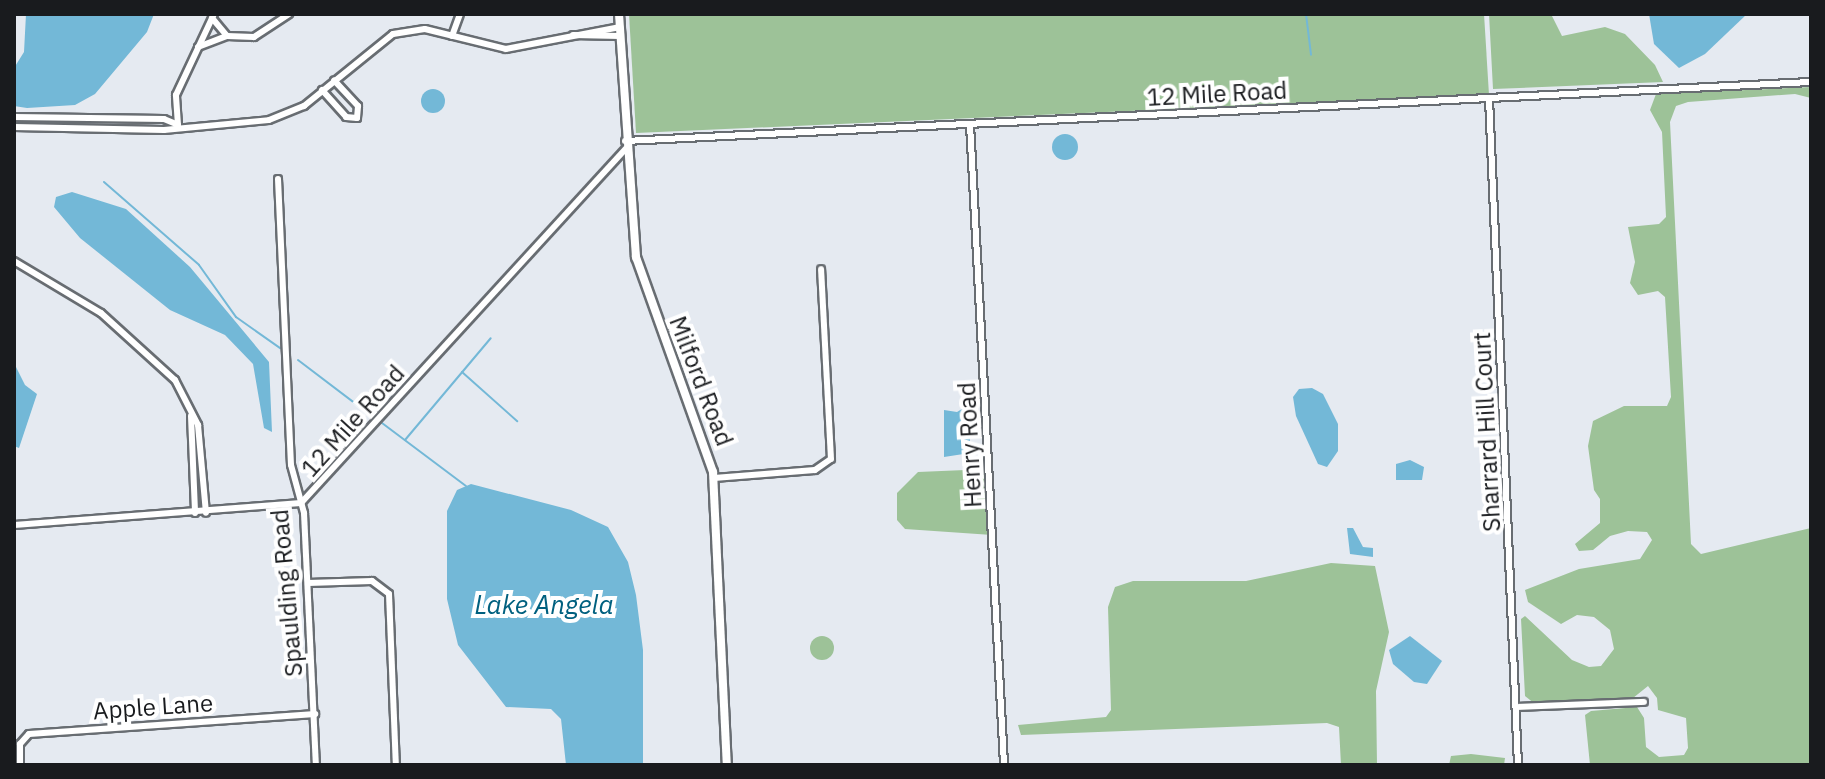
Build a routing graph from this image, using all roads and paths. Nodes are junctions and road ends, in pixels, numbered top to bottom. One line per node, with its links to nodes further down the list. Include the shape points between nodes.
1 (289, 14): 6 (street, via 254,37)
2 (460, 14): 7 (street)
3 (619, 14): 5 (street, Milford Road)
4 (213, 16): 6 (street); 8 (street)
5 (620, 32): 7 (street, via 506,49); 17 (street, Milford Road)
6 (227, 36): 8 (street)
7 (452, 36): 9 (street, via 425,29 393,34)
8 (198, 47): 15 (street, via 176,95)
9 (334, 80): 11 (street); 11 (street, via 358,106 357,118 346,117)
10 (1811, 82): 12 (street, 12 Mile Road)
11 (322, 90): 15 (street, via 291,114 269,120)
12 (1489, 98): 14 (street, 12 Mile Road); 31 (street, Sharrard Hill Court)
13 (14, 117): 15 (street, via 164,119)
14 (970, 124): 17 (street, 12 Mile Road); 37 (street, Henry Road)
15 (178, 125): 16 (street, via 147,130)
16 (14, 127)
17 (626, 145): 24 (street, Milford Road, via 636,257 700,423); 25 (street, 12 Mile Road)
18 (278, 179): 25 (street, Spaulding Road, via 291,465)
19 (14, 261): 21 (street, via 89,304 163,365)
20 (821, 269): 24 (street, via 831,459 815,470)
21 (191, 416): 22 (street, via 198,425); 23 (street)
22 (203, 470): 23 (street); 27 (street)
23 (193, 471): 26 (street)
24 (714, 478): 36 (street, Milford Road)
25 (301, 503): 27 (street, 12 Mile Road); 29 (street, Spaulding Road)
26 (195, 513): 27 (street, 12 Mile Road); 28 (street, 12 Mile Road)
27 (206, 513)
28 (14, 525)
29 (308, 583): 32 (street, Spaulding Road); 35 (street, via 372,581 389,594)
30 (1644, 702): 31 (street)
31 (1519, 707): 38 (street, Sharrard Hill Court)
32 (315, 714): 33 (street, Apple Lane, via 29,734 20,744); 34 (street, Spaulding Road)
33 (20, 765)
34 (316, 765)
35 (396, 765)
36 (727, 765)
37 (1004, 765)
38 (1518, 765)

